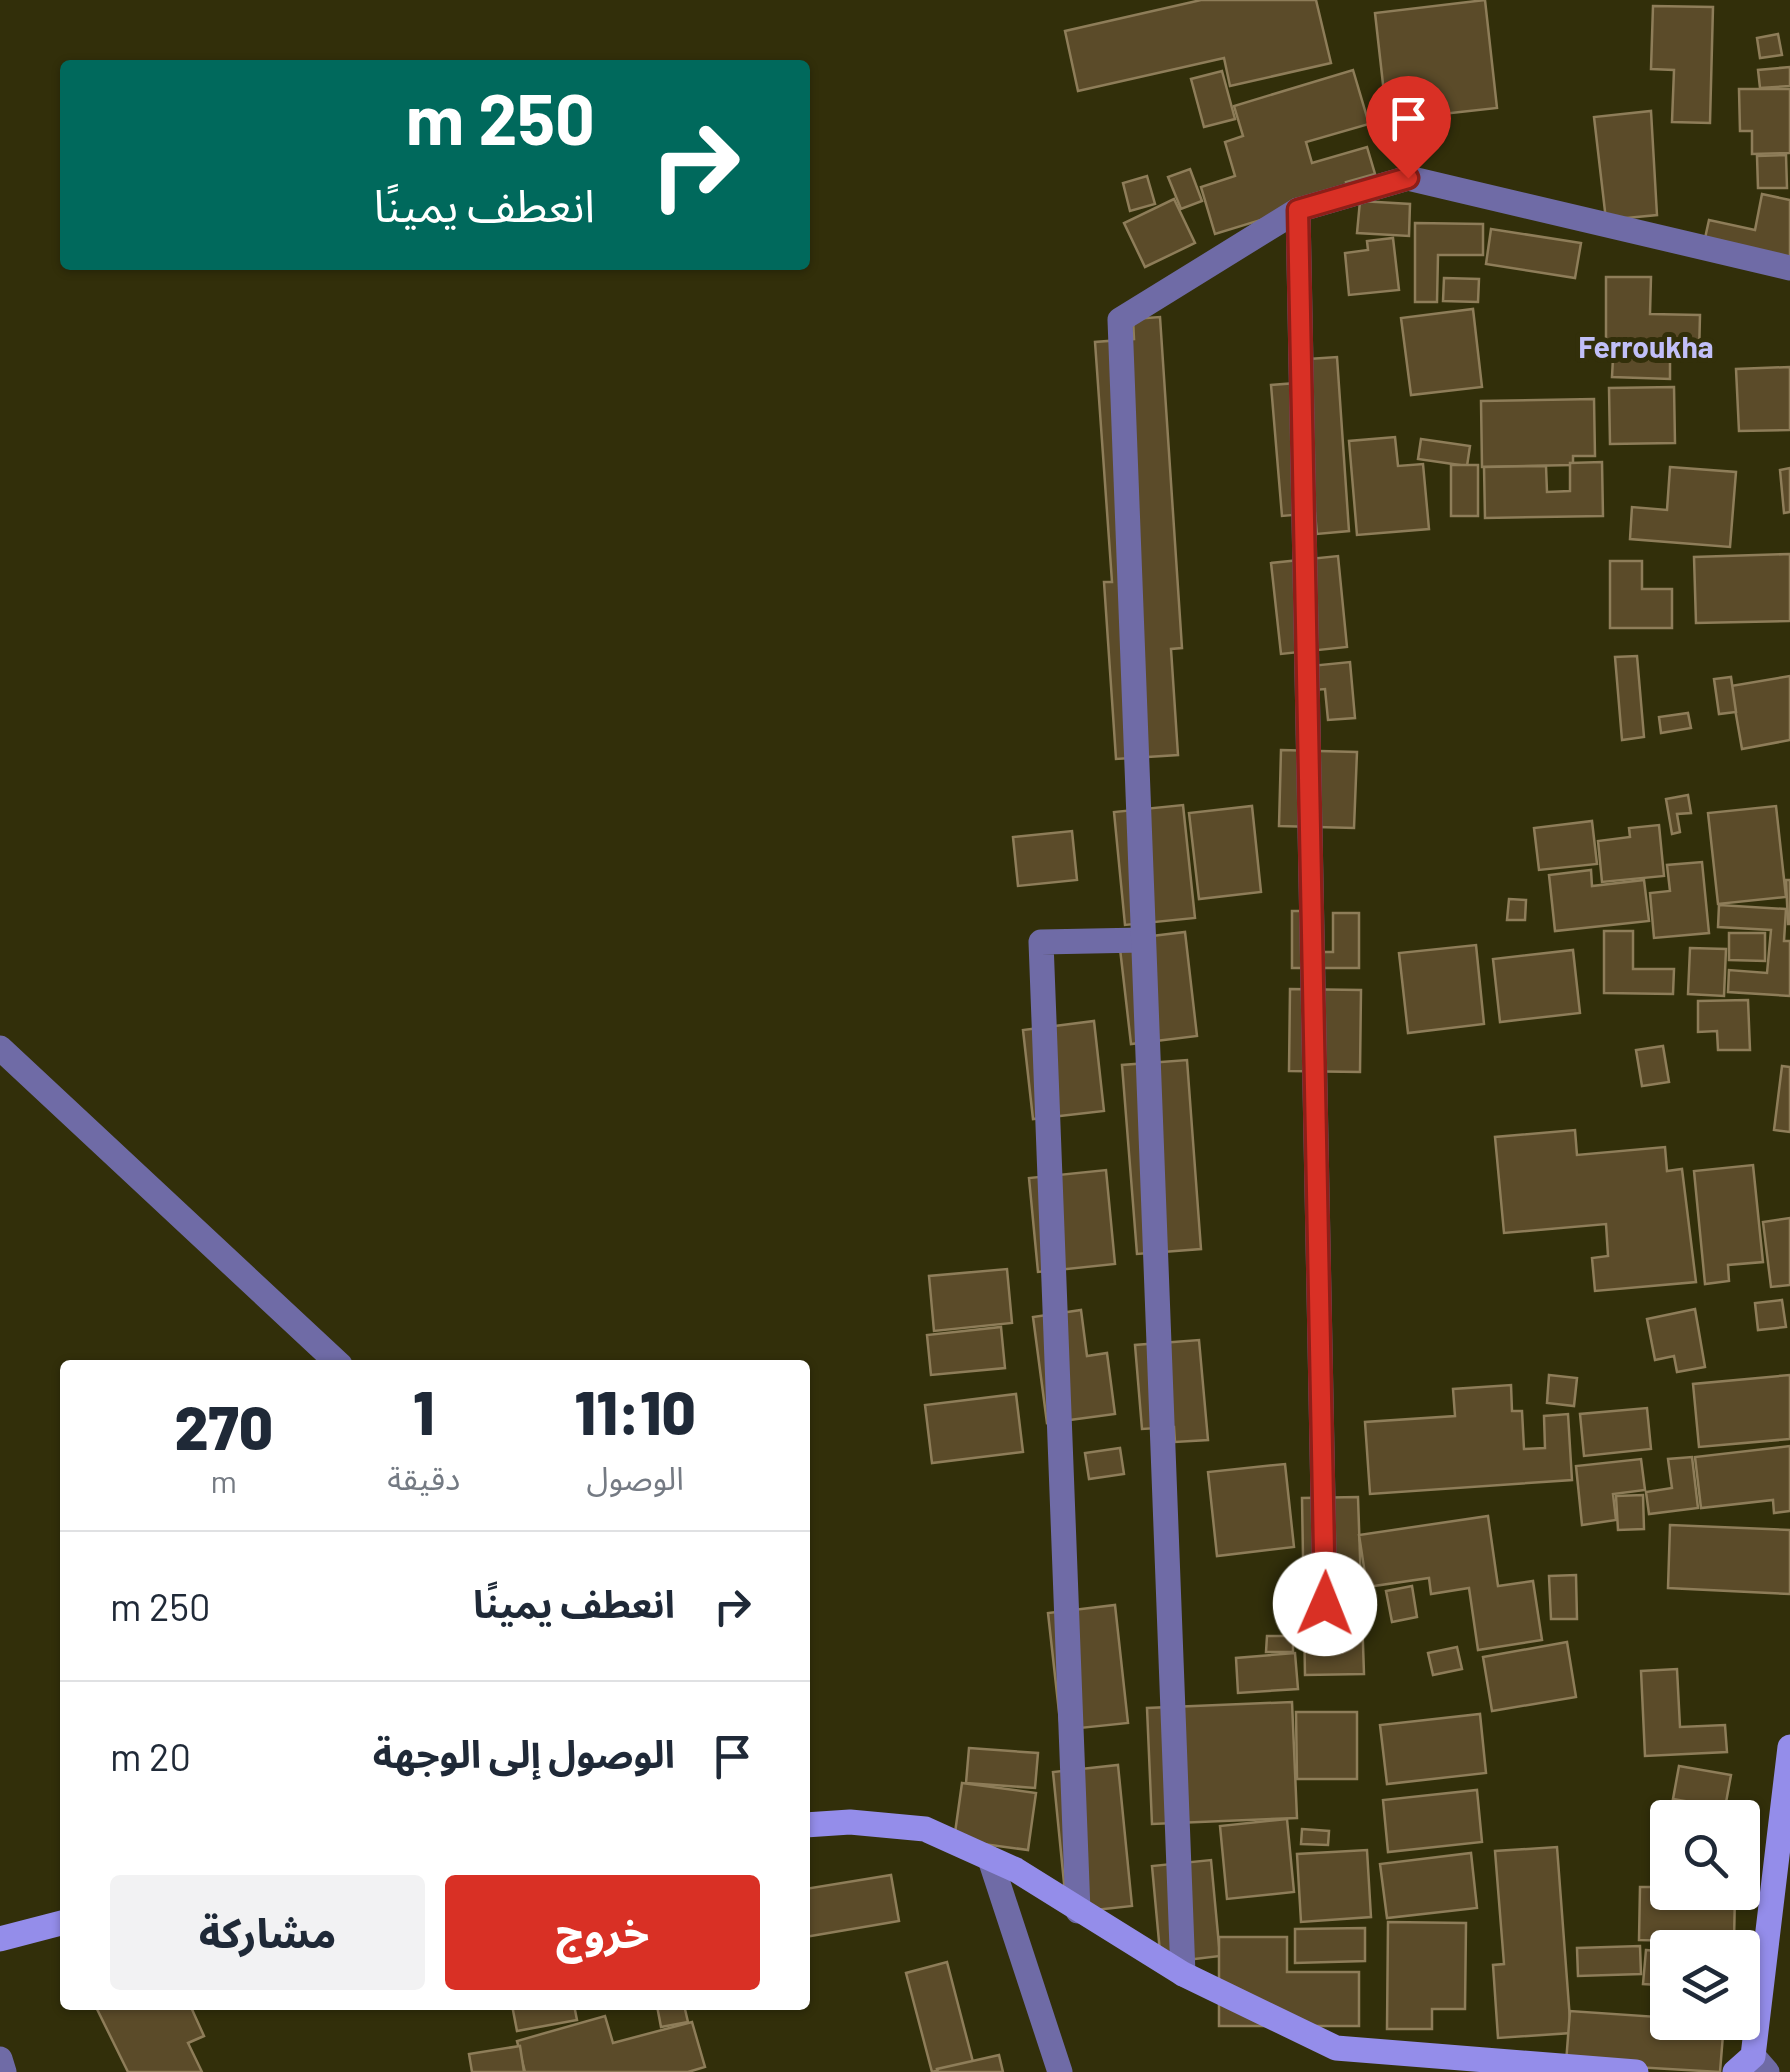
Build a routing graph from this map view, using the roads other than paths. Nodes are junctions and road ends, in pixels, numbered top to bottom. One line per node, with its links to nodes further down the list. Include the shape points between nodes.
1 (1298, 210): 2 (street, via 1408,178); 3 (street, via 1120,320); 6 (street)
2 (1790, 268)
3 (1143, 940): 10 (street, via 1041,942); 13 (street)
4 (0, 1048): 5 (street)
5 (335, 1360)
6 (1325, 1604)
7 (1790, 1746): 15 (street)
8 (810, 1825): 9 (street, via 925,1829)
9 (990, 1859): 10 (street); 17 (street)
10 (1078, 1911): 13 (street)
11 (60, 1923): 12 (street)
12 (0, 1939)
13 (1183, 1974): 18 (street, via 1336,2048)
14 (0, 2059): 16 (street)
15 (1752, 2067)
16 (4, 2072)
17 (1060, 2072)
18 (1636, 2072)

